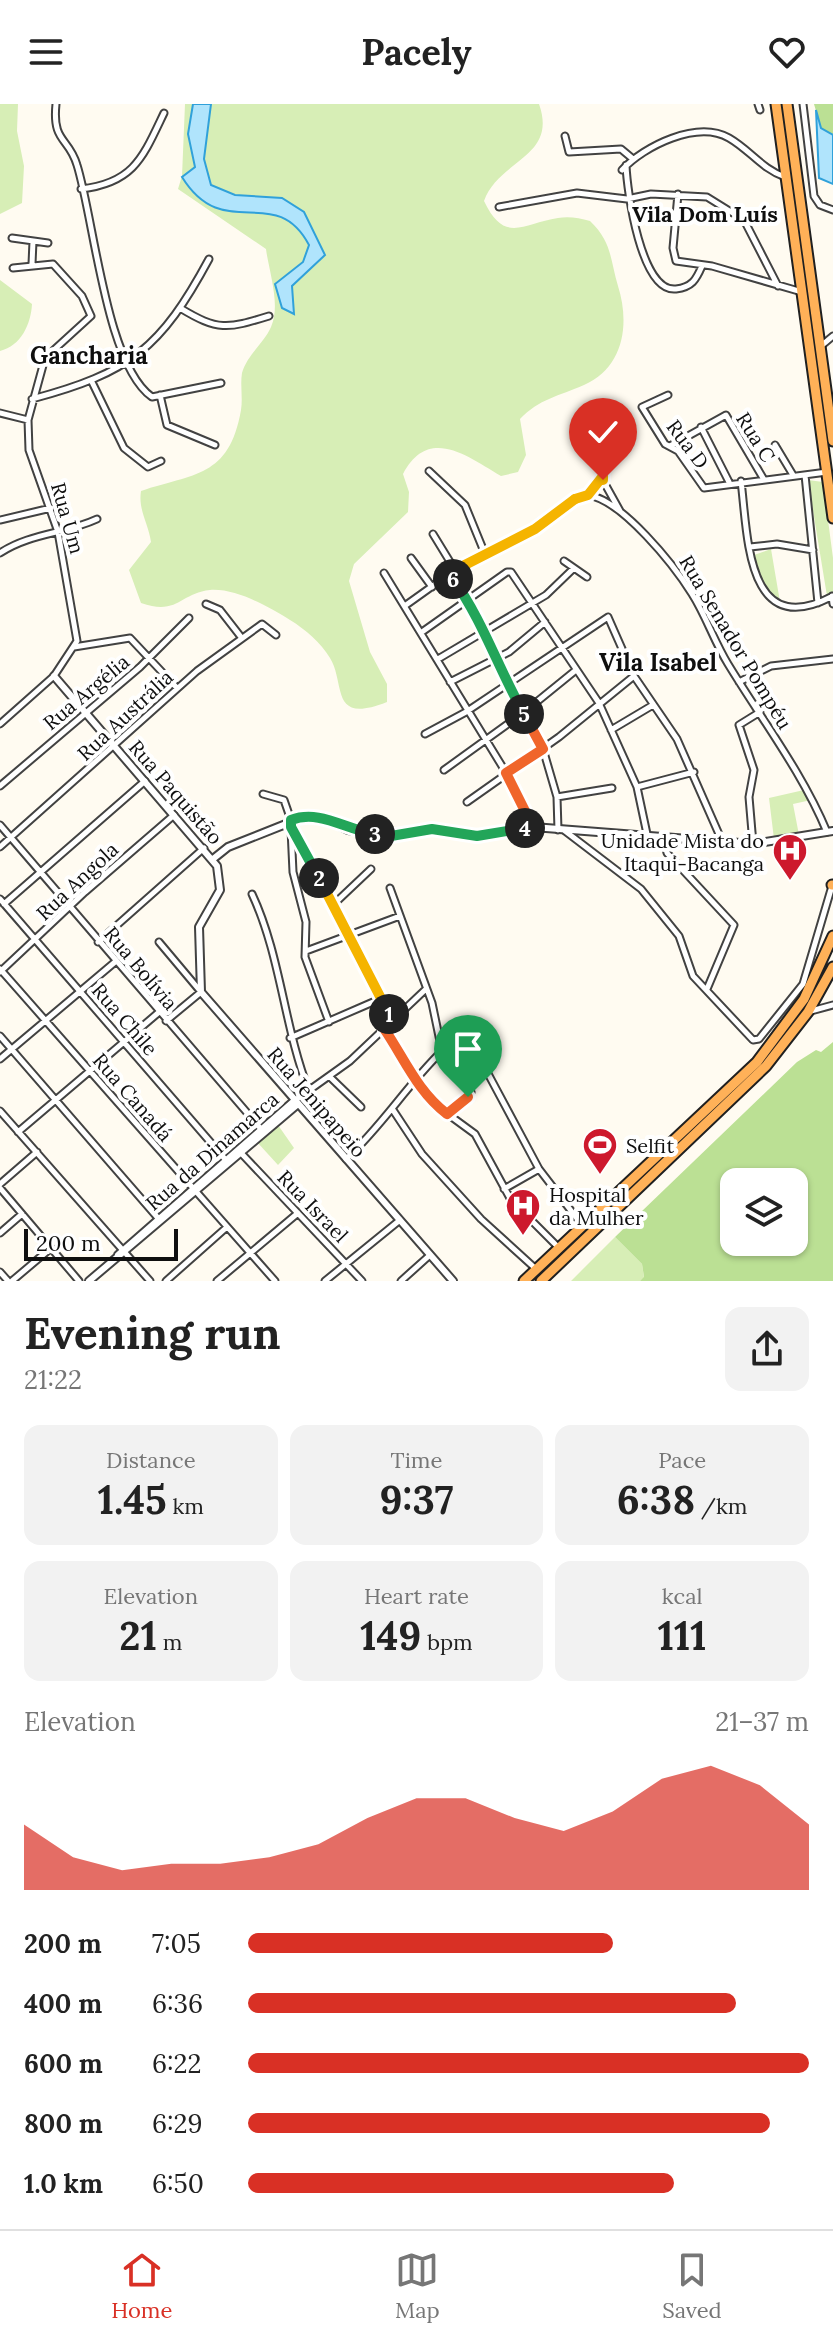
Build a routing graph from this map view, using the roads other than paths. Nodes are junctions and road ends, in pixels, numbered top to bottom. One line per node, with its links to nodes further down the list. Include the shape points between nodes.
1 (56, 104): 9 (street, via 56,132 76,162)
2 (776, 104): 8 (highway)
3 (787, 104): 25 (highway)
4 (803, 104): 13 (street, via 814,196)
5 (164, 113): 9 (street, via 131,172 110,185)
6 (565, 136): 7 (street, via 569,152 621,149)
7 (633, 159): 8 (street, via 670,140 722,135); 11 (street, via 624,168)
8 (786, 177): 22 (highway)
9 (81, 189): 28 (street)
10 (678, 194): 11 (street); 19 (street, via 676,261); 21 (street, via 707,197 744,220)
11 (627, 199): 12 (street, via 577,193); 19 (street, via 653,276 667,288 694,282)
12 (499, 207)
13 (833, 210)
14 (12, 238): 15 (street)
15 (33, 241): 16 (street); 18 (street)
16 (48, 243)
17 (209, 259): 23 (street)
18 (32, 264): 20 (street); 33 (street, Rua Um, via 54,265 90,313 45,358)
19 (702, 266): 21 (street)
20 (13, 268)
21 (778, 286): 22 (street)
22 (802, 292): 25 (highway, via 809,296); 47 (highway)
23 (180, 308): 24 (street, via 218,327); 28 (street)
24 (269, 316)
25 (818, 328): 26 (street); 27 (highway)
26 (833, 336): 27 (street)
27 (820, 347): 38 (highway)
28 (127, 364): 29 (street); 31 (street, via 148,395)
29 (91, 380): 33 (street); 42 (street, via 124,448 148,467)
30 (221, 383): 31 (street)
31 (160, 395): 39 (street, via 167,425)
32 (668, 395): 41 (street, Rua D, via 642,407)
33 (32, 399): 35 (street, Rua Um)
34 (0, 413): 35 (street)
35 (28, 420): 52 (street, Rua Um, via 29,450)
36 (701, 427): 41 (street); 48 (street, Rua C, via 721,416 729,418); 50 (street)
37 (579, 431): 46 (street, via 603,456)
38 (833, 441)
39 (215, 445)
40 (775, 445): 44 (street)
41 (670, 446): 50 (street, Rua D, via 701,486)
42 (161, 461)
43 (429, 471): 62 (street, via 465,505)
44 (793, 475): 45 (street, Rua D); 48 (street, Rua D)
45 (805, 475): 47 (street, Rua D); 60 (street)
46 (603, 476): 51 (street); 53 (street)
47 (827, 476): 54 (highway)
48 (763, 478): 49 (street, Rua D)
49 (741, 481): 50 (street, Rua D); 59 (street)
50 (729, 482)
51 (588, 495): 53 (street, Rua Senador Pompéu); 62 (street)
52 (51, 508): 56 (street); 57 (street, Rua Um)
53 (623, 515): 93 (street, Rua Senador Pompéu, via 665,556 691,592)
54 (833, 518)
55 (97, 519): 57 (street)
56 (0, 520)
57 (58, 532): 61 (street, via 23,540); 84 (street, Rua Um, via 76,625)
58 (433, 534): 66 (street)
59 (750, 547): 60 (street, via 777,544); 73 (street, via 768,598 788,605)
60 (813, 550): 73 (street)
61 (0, 553)
62 (485, 554): 66 (street)
63 (411, 558): 69 (street)
64 (564, 561): 65 (street)
65 (574, 568): 68 (street); 72 (street, via 554,590)
66 (452, 572): 69 (street); 71 (street)
67 (384, 573): 76 (street)
68 (587, 577)
69 (432, 587): 76 (street)
70 (832, 596): 73 (street); 75 (street)
71 (469, 601): 72 (street, via 507,572); 79 (street); 80 (street)
72 (533, 602): 78 (street); 79 (street)
73 (818, 603)
74 (206, 604): 82 (street, via 220,610)
75 (833, 604)
76 (406, 605): 80 (street)
77 (189, 618): 85 (street, Rua Argélia)
78 (545, 622): 83 (street); 87 (street)
79 (485, 628): 86 (street); 87 (street)
80 (422, 632): 86 (street)
81 (276, 635): 82 (street, via 262,624)
82 (241, 637): 95 (street, Rua Austrália)
83 (562, 646): 89 (street); 91 (street, via 608,617); 94 (street)
84 (74, 647): 85 (street, via 128,638); 90 (street)
85 (149, 659): 95 (street); 100 (street, Rua Argélia)
86 (438, 659): 92 (street)
87 (496, 659): 92 (street); 94 (street)
88 (833, 659): 93 (street, via 771,666)
89 (576, 670): 96 (street); 101 (street)
90 (54, 676): 100 (street, Rua Paquistão); 102 (street)
91 (634, 676): 96 (street); 97 (street)
92 (450, 682): 98 (street)
93 (739, 682): 99 (street, Rua Senador Pompéu)
94 (507, 685): 98 (street); 101 (street)
95 (177, 688): 106 (street, Rua Austrália)
96 (599, 703): 103 (street); 107 (street)
97 (653, 705): 103 (street); 109 (street)
98 (466, 712): 104 (street); 105 (street)
99 (760, 712): 123 (street, Rua Senador Pompéu); 128 (street, via 739,725 754,770 749,797)
100 (86, 713): 106 (street, Rua Paquistão); 112 (street, Rua Argélia)
101 (523, 713): 105 (street); 107 (street)
102 (0, 724)
103 (611, 730): 113 (street)
104 (425, 734)
105 (485, 742): 108 (street); 110 (street)
106 (115, 747): 111 (street, Rua Paquistão); 126 (street, Rua Austrália)
107 (543, 749): 110 (street); 116 (street)
108 (444, 770)
109 (694, 772): 113 (street); 127 (street)
110 (506, 773): 117 (street); 121 (street)
111 (145, 781): 118 (street, Rua Paquistão); 133 (street)
112 (0, 786)
113 (637, 787): 124 (street)
114 (612, 788): 116 (street)
115 (263, 794): 119 (street, via 284,800)
116 (557, 797): 122 (street)
117 (467, 802)
118 (174, 815): 130 (street, Rua Paquistão); 139 (street, Rua Angola)
119 (291, 823): 121 (street, via 317,816 348,830 391,836 432,829 477,836); 131 (street, via 228,847); 138 (street); 146 (street)
120 (0, 825): 126 (street, Rua Bolívia)
121 (533, 827): 122 (street)
122 (562, 830): 124 (street); 152 (street, via 629,878 662,912 679,936 693,976)
123 (831, 832): 128 (street)
124 (647, 834): 125 (street)
125 (663, 836): 127 (street); 152 (street, via 667,853 734,925)
126 (11, 838): 129 (street, Rua Austrália); 133 (street, Rua Bolívia)
127 (722, 841): 128 (street)
128 (753, 844)
129 (0, 847)
130 (204, 848): 131 (street, Rua Paquistão); 144 (street)
131 (213, 859): 154 (street, Rua Paquistão, via 222,885 199,927)
132 (371, 869): 138 (street)
133 (39, 871): 137 (street); 139 (street, Rua Bolívia)
134 (833, 884): 150 (street)
135 (390, 888): 140 (street)
136 (252, 894): 166 (street)
137 (2, 902): 143 (street, Rua Chile)
138 (334, 904): 141 (street)
139 (69, 907): 143 (street, Rua Angola); 144 (street, Rua Bolívia)
140 (400, 916): 141 (street); 151 (street)
141 (349, 936): 146 (street); 155 (street)
142 (833, 936): 156 (highway)
143 (36, 941): 149 (street, Rua Angola); 153 (street, Rua Chile)
144 (98, 942): 147 (street, Rua Bolívia)
145 (159, 942): 154 (street, Rua Jenipapeio)
146 (306, 951): 163 (street)
147 (115, 962): 153 (street); 159 (street, Rua Bolívia)
148 (833, 967): 158 (highway)
149 (1, 970): 160 (street, Rua Canadá)
150 (803, 984): 152 (street, via 759,1039 751,1039); 156 (highway)
151 (426, 989): 162 (street); 170 (street)
152 (707, 989)
153 (80, 991): 160 (street); 168 (street, Rua Chile)
154 (201, 992): 161 (street); 177 (street, Rua Jenipapeio)
155 (380, 999): 162 (street); 163 (street)
156 (804, 999): 184 (highway, via 757,1062)
157 (833, 1005): 158 (street)
158 (808, 1012): 190 (highway, via 751,1082)
159 (158, 1013): 161 (street, Rua Bolívia); 168 (street)
160 (46, 1021): 169 (street); 172 (street, Rua Canadá)
161 (166, 1021): 182 (street, Rua Bolívia)
162 (392, 1021): 164 (street)
163 (329, 1022): 166 (street)
164 (385, 1030): 173 (street); 174 (street)
165 (0, 1036): 169 (street)
166 (290, 1038): 175 (street)
167 (470, 1040): 189 (street)
168 (124, 1042): 172 (street); 187 (street, Rua Chile)
169 (11, 1049): 171 (street); 176 (street)
170 (442, 1051): 174 (street); 180 (street, via 458,1067 471,1094)
171 (0, 1059)
172 (89, 1071): 176 (street); 194 (street, Rua Canadá)
173 (330, 1077): 175 (street); 178 (street)
174 (413, 1079): 179 (street); 180 (street)
175 (309, 1091): 177 (street)
176 (55, 1100): 183 (street); 198 (street)
177 (297, 1101): 182 (street, Rua da Dinamarca); 186 (street, Rua da Dinamarca); 188 (street, Rua Jenipapeio)
178 (361, 1107)
179 (393, 1110): 188 (street); 209 (street, via 422,1154)
180 (447, 1114): 193 (street, via 475,1134)
181 (1, 1116): 183 (street)
182 (261, 1129): 187 (street, Rua da Dinamarca)
183 (18, 1132): 185 (street)
184 (669, 1145): 190 (highway, via 655,1164); 191 (highway)
185 (37, 1152): 192 (street); 205 (street)
186 (241, 1153): 194 (street, Rua da Dinamarca); 196 (street, Rua Israel)
187 (225, 1159): 194 (street, Rua da Dinamarca)
188 (346, 1159): 199 (street, Rua Jenipapeio)
189 (539, 1169): 193 (street); 200 (street)
190 (658, 1170): 195 (highway)
191 (637, 1175): 195 (highway, via 642,1180); 200 (highway)
192 (0, 1186): 197 (street)
193 (504, 1189): 204 (street)
194 (193, 1191): 198 (street, Rua da Dinamarca); 201 (street, Rua Canadá); 205 (street, Rua da Dinamarca)
195 (626, 1201): 223 (highway)
196 (298, 1213): 206 (street); 208 (street, Rua Israel)
197 (22, 1214): 202 (street); 203 (street)
198 (158, 1218): 205 (street, Rua da Dinamarca)
199 (400, 1220): 207 (street, Rua Jenipapeio); 208 (street)
200 (583, 1226): 204 (highway)
201 (227, 1227): 206 (street, Rua Canadá); 215 (street)
202 (0, 1233)
203 (51, 1248): 211 (street); 212 (street)
204 (559, 1248): 209 (highway)
205 (124, 1251): 213 (street, Rua da Dinamarca); 214 (street)
206 (250, 1253): 216 (street); 217 (street, Rua Canadá)
207 (430, 1255): 220 (street); 221 (street, Rua Jenipapeio)
208 (347, 1264): 218 (street); 219 (street, Rua Israel)
209 (536, 1270): 222 (highway)
210 (0, 1272): 211 (street)
211 (10, 1281)
212 (79, 1281)
213 (89, 1281)
214 (150, 1281)
215 (166, 1281)
216 (217, 1281)
217 (275, 1281)
218 (325, 1281)
219 (362, 1281)
220 (401, 1281)
221 (453, 1281)
222 (524, 1281)
223 (541, 1281)

